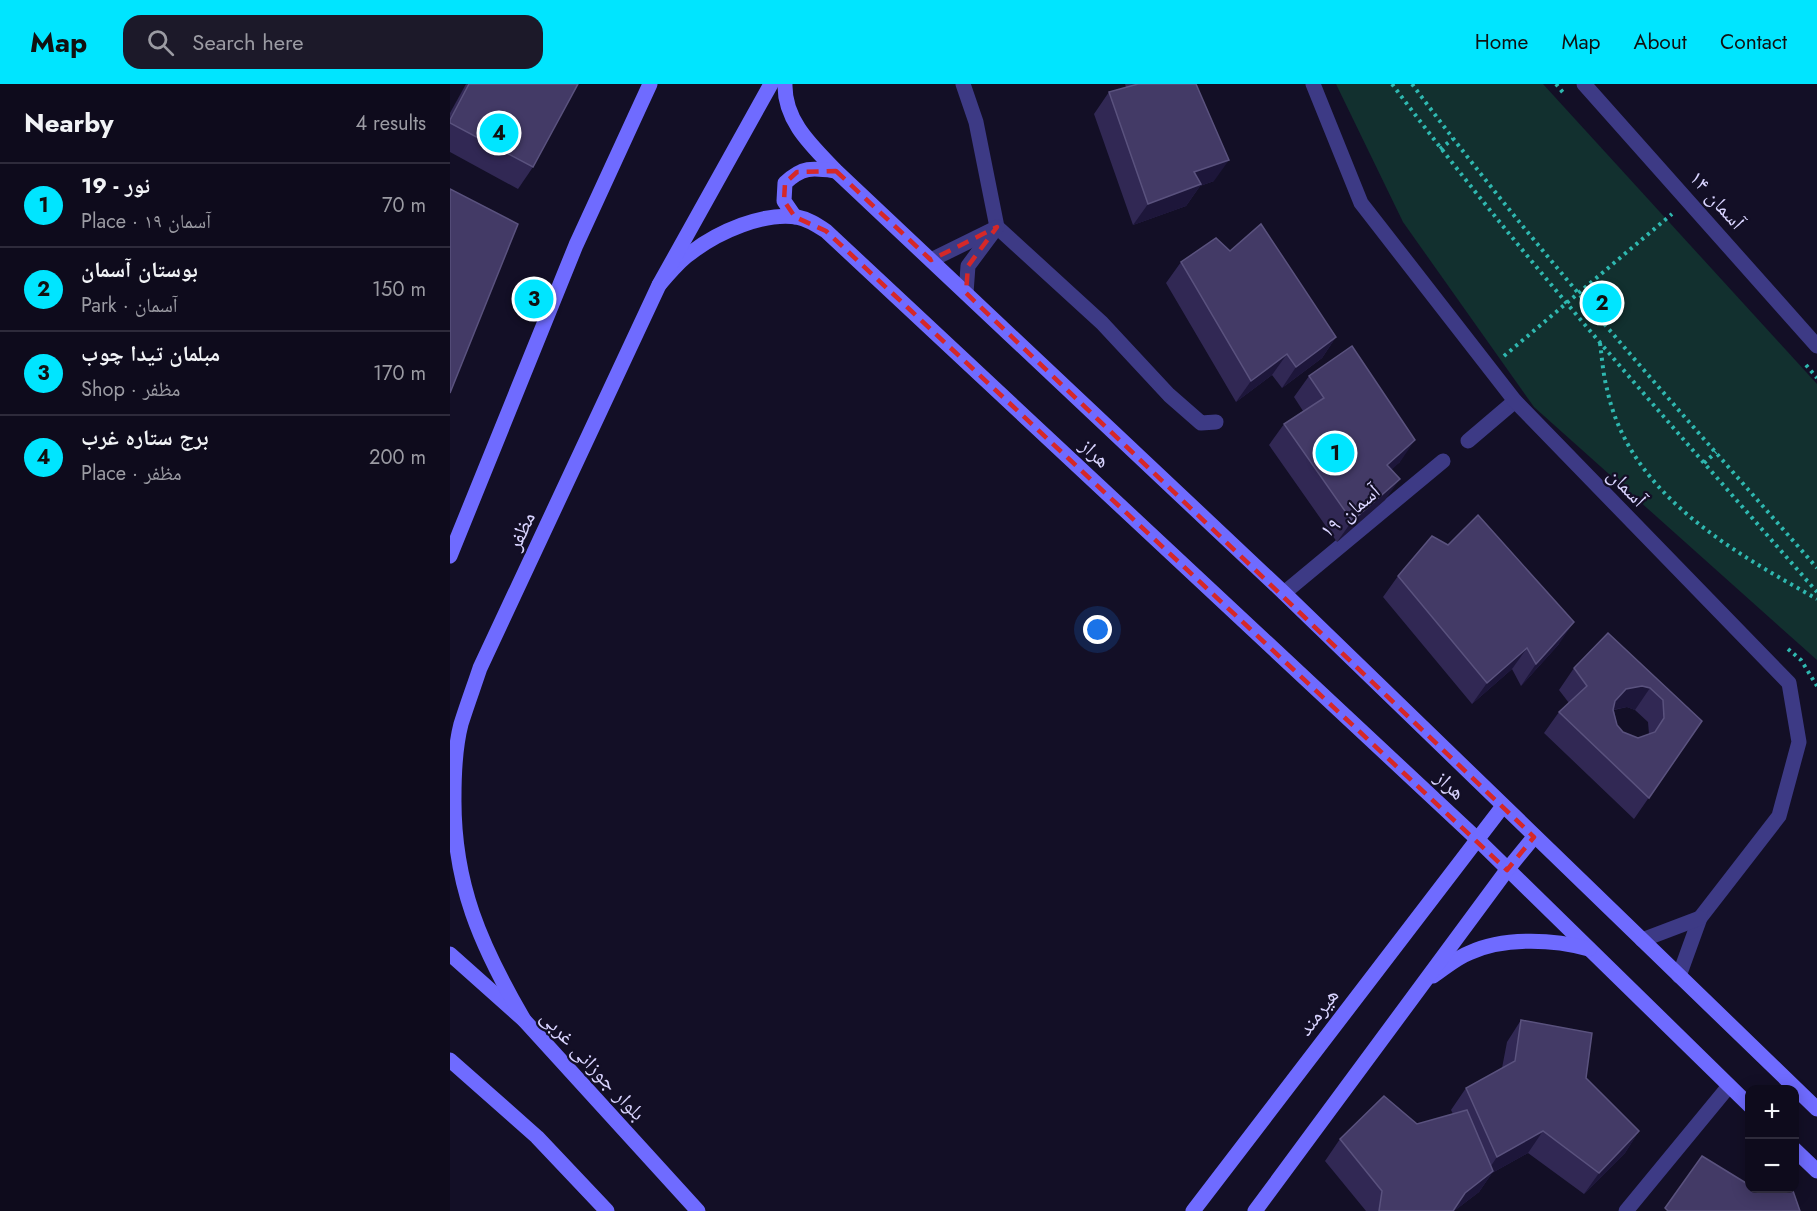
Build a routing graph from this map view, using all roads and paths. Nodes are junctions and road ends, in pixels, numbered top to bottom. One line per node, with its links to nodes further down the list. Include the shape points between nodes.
1 (650, 84): 32 (street, via 576,245)
2 (771, 84): 16 (street, مظفر)
3 (785, 84): 11 (street, هراز, via 791,116 808,142)
4 (963, 84): 14 (street, via 976,122)
5 (1313, 84): 25 (street, آسمان, via 1361,203)
6 (1392, 84): 10 (path)
7 (1412, 84): 9 (path)
8 (1584, 84): 12 (street, آسمان ۱۴)
9 (1453, 139): 10 (path); 18 (path)
10 (1440, 149): 19 (path)
11 (836, 171): 13 (street, via 813,168 797,172 785,183 784,201); 15 (street, هراز)
12 (1689, 200): 18 (path); 21 (street, آسمان ۱۴)
13 (795, 217): 16 (street, هراز, via 770,218 707,241 689,253); 43 (street, هراز, via 826,231)
14 (997, 228): 15 (street); 17 (street, via 968,266); 27 (street, via 1102,323 1200,423)
15 (931, 260): 17 (street, هراز)
16 (659, 285): 39 (street, مظفر, via 480,668 461,726)
17 (966, 293): 34 (street, هراز)
18 (1578, 294): 19 (path); 29 (path)
19 (1566, 304): 20 (path); 23 (path)
20 (1600, 343): 31 (path); 36 (path, via 1607,390 1625,436 1650,476 1680,510 1717,539)
21 (1817, 346)
22 (1498, 348): 23 (path)
23 (1504, 356): 24 (path); 25 (path)
24 (1511, 365)
25 (1491, 368): 26 (street, آسمان)
26 (1515, 401): 28 (street); 45 (street, آسمان, via 1789,683 1799,742 1779,816)
27 (1216, 422)
28 (1468, 441)
29 (1716, 452): 31 (path); 33 (path)
30 (1443, 461): 34 (street, آسمان ۱۹)
31 (1704, 463): 35 (path)
32 (450, 556)
33 (1817, 568)
34 (1284, 592): 40 (street, هراز)
35 (1817, 592)
36 (1817, 599)
37 (1782, 644): 38 (path, via 1801,660)
38 (1817, 686)
39 (454, 802): 41 (street); 51 (street, مظفر, via 457,853 474,923 492,966)
40 (1503, 806): 42 (street, هراز); 43 (street)
41 (450, 820)
42 (1534, 837): 44 (street); 46 (street, هراز)
43 (1476, 838): 44 (street, هراز); 60 (street, هیرمند)
44 (1507, 870): 47 (street, هراز); 50 (street)
45 (1700, 918): 46 (street); 49 (street)
46 (1642, 940): 49 (street, هراز)
47 (1589, 949): 50 (street, via 1572,944 1498,942 1467,953); 53 (street, هراز)
48 (450, 954): 51 (street, بلوار جوزانی غربی)
49 (1679, 976): 55 (street, هراز)
50 (1423, 983): 61 (street)
51 (524, 1020): 59 (street, بلوار جوزانی غربی)
52 (450, 1060): 58 (street, via 537,1137)
53 (1729, 1086): 54 (street, هراز); 62 (street)
54 (1745, 1102)
55 (1817, 1109)
56 (1799, 1154): 57 (street)
57 (1817, 1171)
58 (607, 1211)
59 (698, 1211)
60 (1193, 1211)
61 (1255, 1211)
62 (1626, 1211)

